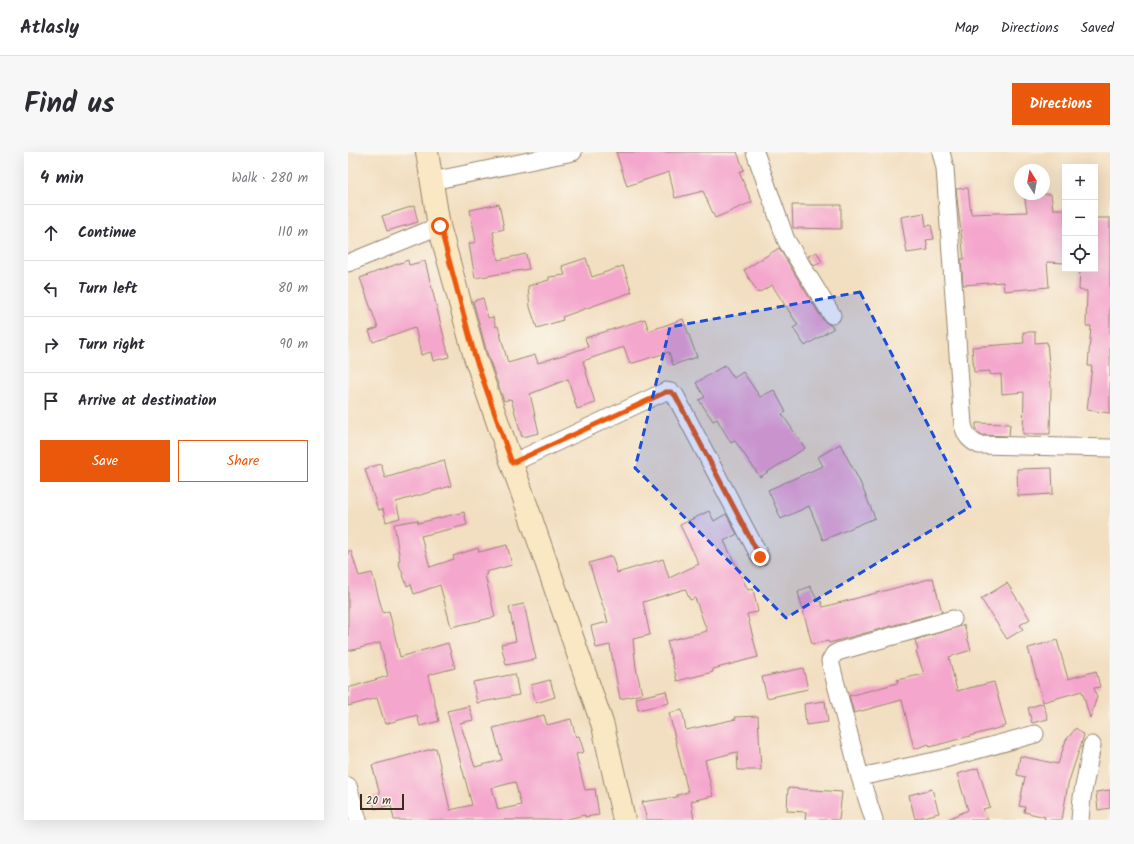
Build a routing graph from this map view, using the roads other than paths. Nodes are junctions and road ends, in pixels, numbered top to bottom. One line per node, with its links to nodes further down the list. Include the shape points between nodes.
1 (427, 152): 5 (street)
2 (573, 152): 5 (street)
3 (755, 152): 8 (street, via 786,240)
4 (941, 152): 9 (street, via 945,168 963,425 966,434 979,445)
5 (432, 181): 6 (street)
6 (440, 226): 7 (street); 10 (street, via 475,357)
7 (348, 263)
8 (832, 315)
9 (1110, 448)
10 (512, 463): 11 (street, via 666,392 671,392 675,395); 18 (street, via 603,726)
11 (760, 557)
12 (953, 619): 15 (street, via 834,654 830,661)
13 (1035, 734): 15 (street, via 944,759)
14 (1092, 745): 20 (street)
15 (860, 777): 19 (street)
16 (348, 786): 17 (street)
17 (358, 820)
18 (624, 820)
19 (874, 820)
20 (1080, 820)

